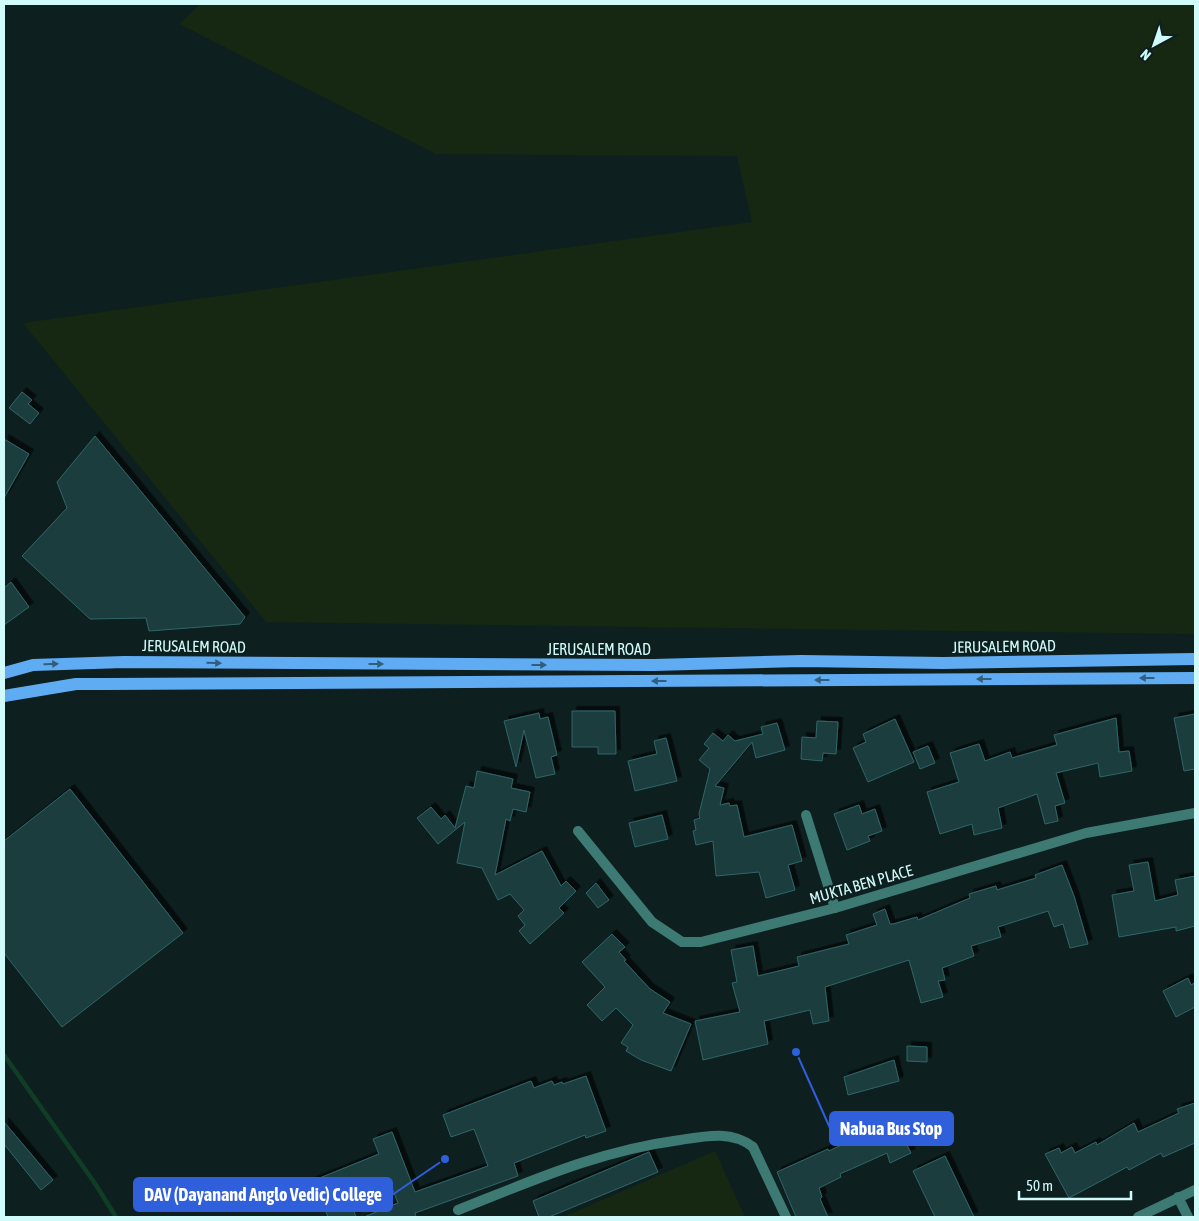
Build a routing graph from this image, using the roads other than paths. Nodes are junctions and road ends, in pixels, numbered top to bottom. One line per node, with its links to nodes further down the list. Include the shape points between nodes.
1 (1195, 659): 2 (main road, JERUSALEM ROAD, one-way to 1, via 33,665 124,662 654,665)
2 (4, 673)
3 (1195, 678): 4 (main road, JERUSALEM ROAD, one-way to 4, via 76,684)
4 (4, 696)
5 (1195, 813): 8 (street, MUKTA BEN PLACE, via 1086,833)
6 (806, 815): 8 (street)
7 (578, 831): 8 (street, MUKTA BEN PLACE, via 652,922 682,942 701,942)
8 (835, 908)
9 (1195, 1190): 10 (street)
10 (1178, 1198): 13 (street); 14 (street)
11 (458, 1210): 12 (street, via 587,1160 640,1145 727,1136 744,1140 753,1147)
12 (786, 1217)
13 (1138, 1217)
14 (1188, 1217)

